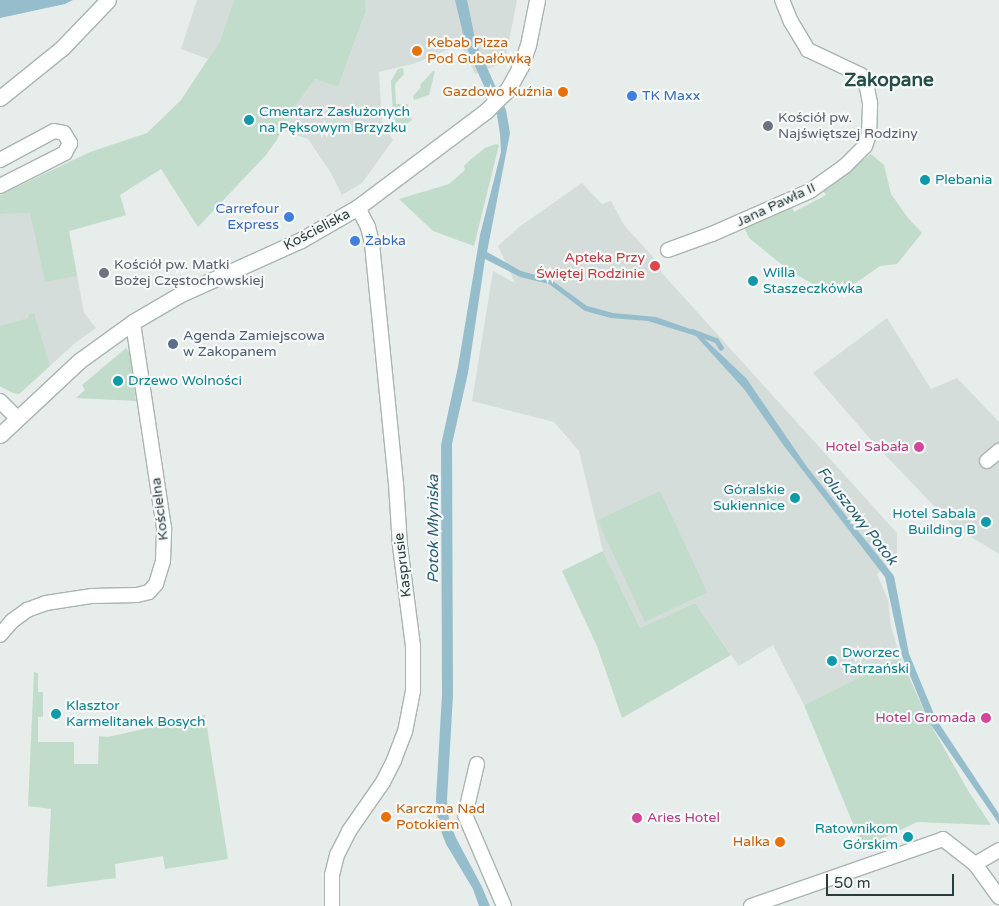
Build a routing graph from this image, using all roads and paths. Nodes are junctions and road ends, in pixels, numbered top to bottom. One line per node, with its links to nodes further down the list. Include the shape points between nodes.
1 (108, 0): 4 (main road, via 62,48)
2 (537, 0): 7 (main road, Kościeliska, via 525,58 504,94)
3 (782, 0): 8 (street, Jana Pawła II, via 790,22 808,50 861,75 870,102 869,135 865,146 845,166 810,191)
4 (0, 98)
5 (0, 160): 6 (street, via 54,131 64,133 70,143 65,152)
6 (0, 186)
7 (358, 207): 9 (main road, Kościeliska, via 301,240 179,296); 20 (street, Kasprusie, via 372,243 400,546 411,624 413,681 408,722 398,753 337,855 332,875)
8 (668, 250)
9 (133, 322): 11 (main road, Kościeliska, via 79,361); 15 (street, Kościelna, via 164,528 163,561 156,584 149,592 137,595 46,602 27,610)
10 (0, 401): 11 (street)
11 (17, 418): 12 (main road, Kościeliska)
12 (0, 435)
13 (999, 451): 14 (street)
14 (987, 461)
15 (0, 635)
16 (477, 764): 21 (street, via 465,815)
17 (999, 850): 18 (street)
18 (975, 864): 19 (street); 22 (street, via 943,839)
19 (999, 897)
20 (332, 906)
21 (504, 906)
22 (751, 906)

